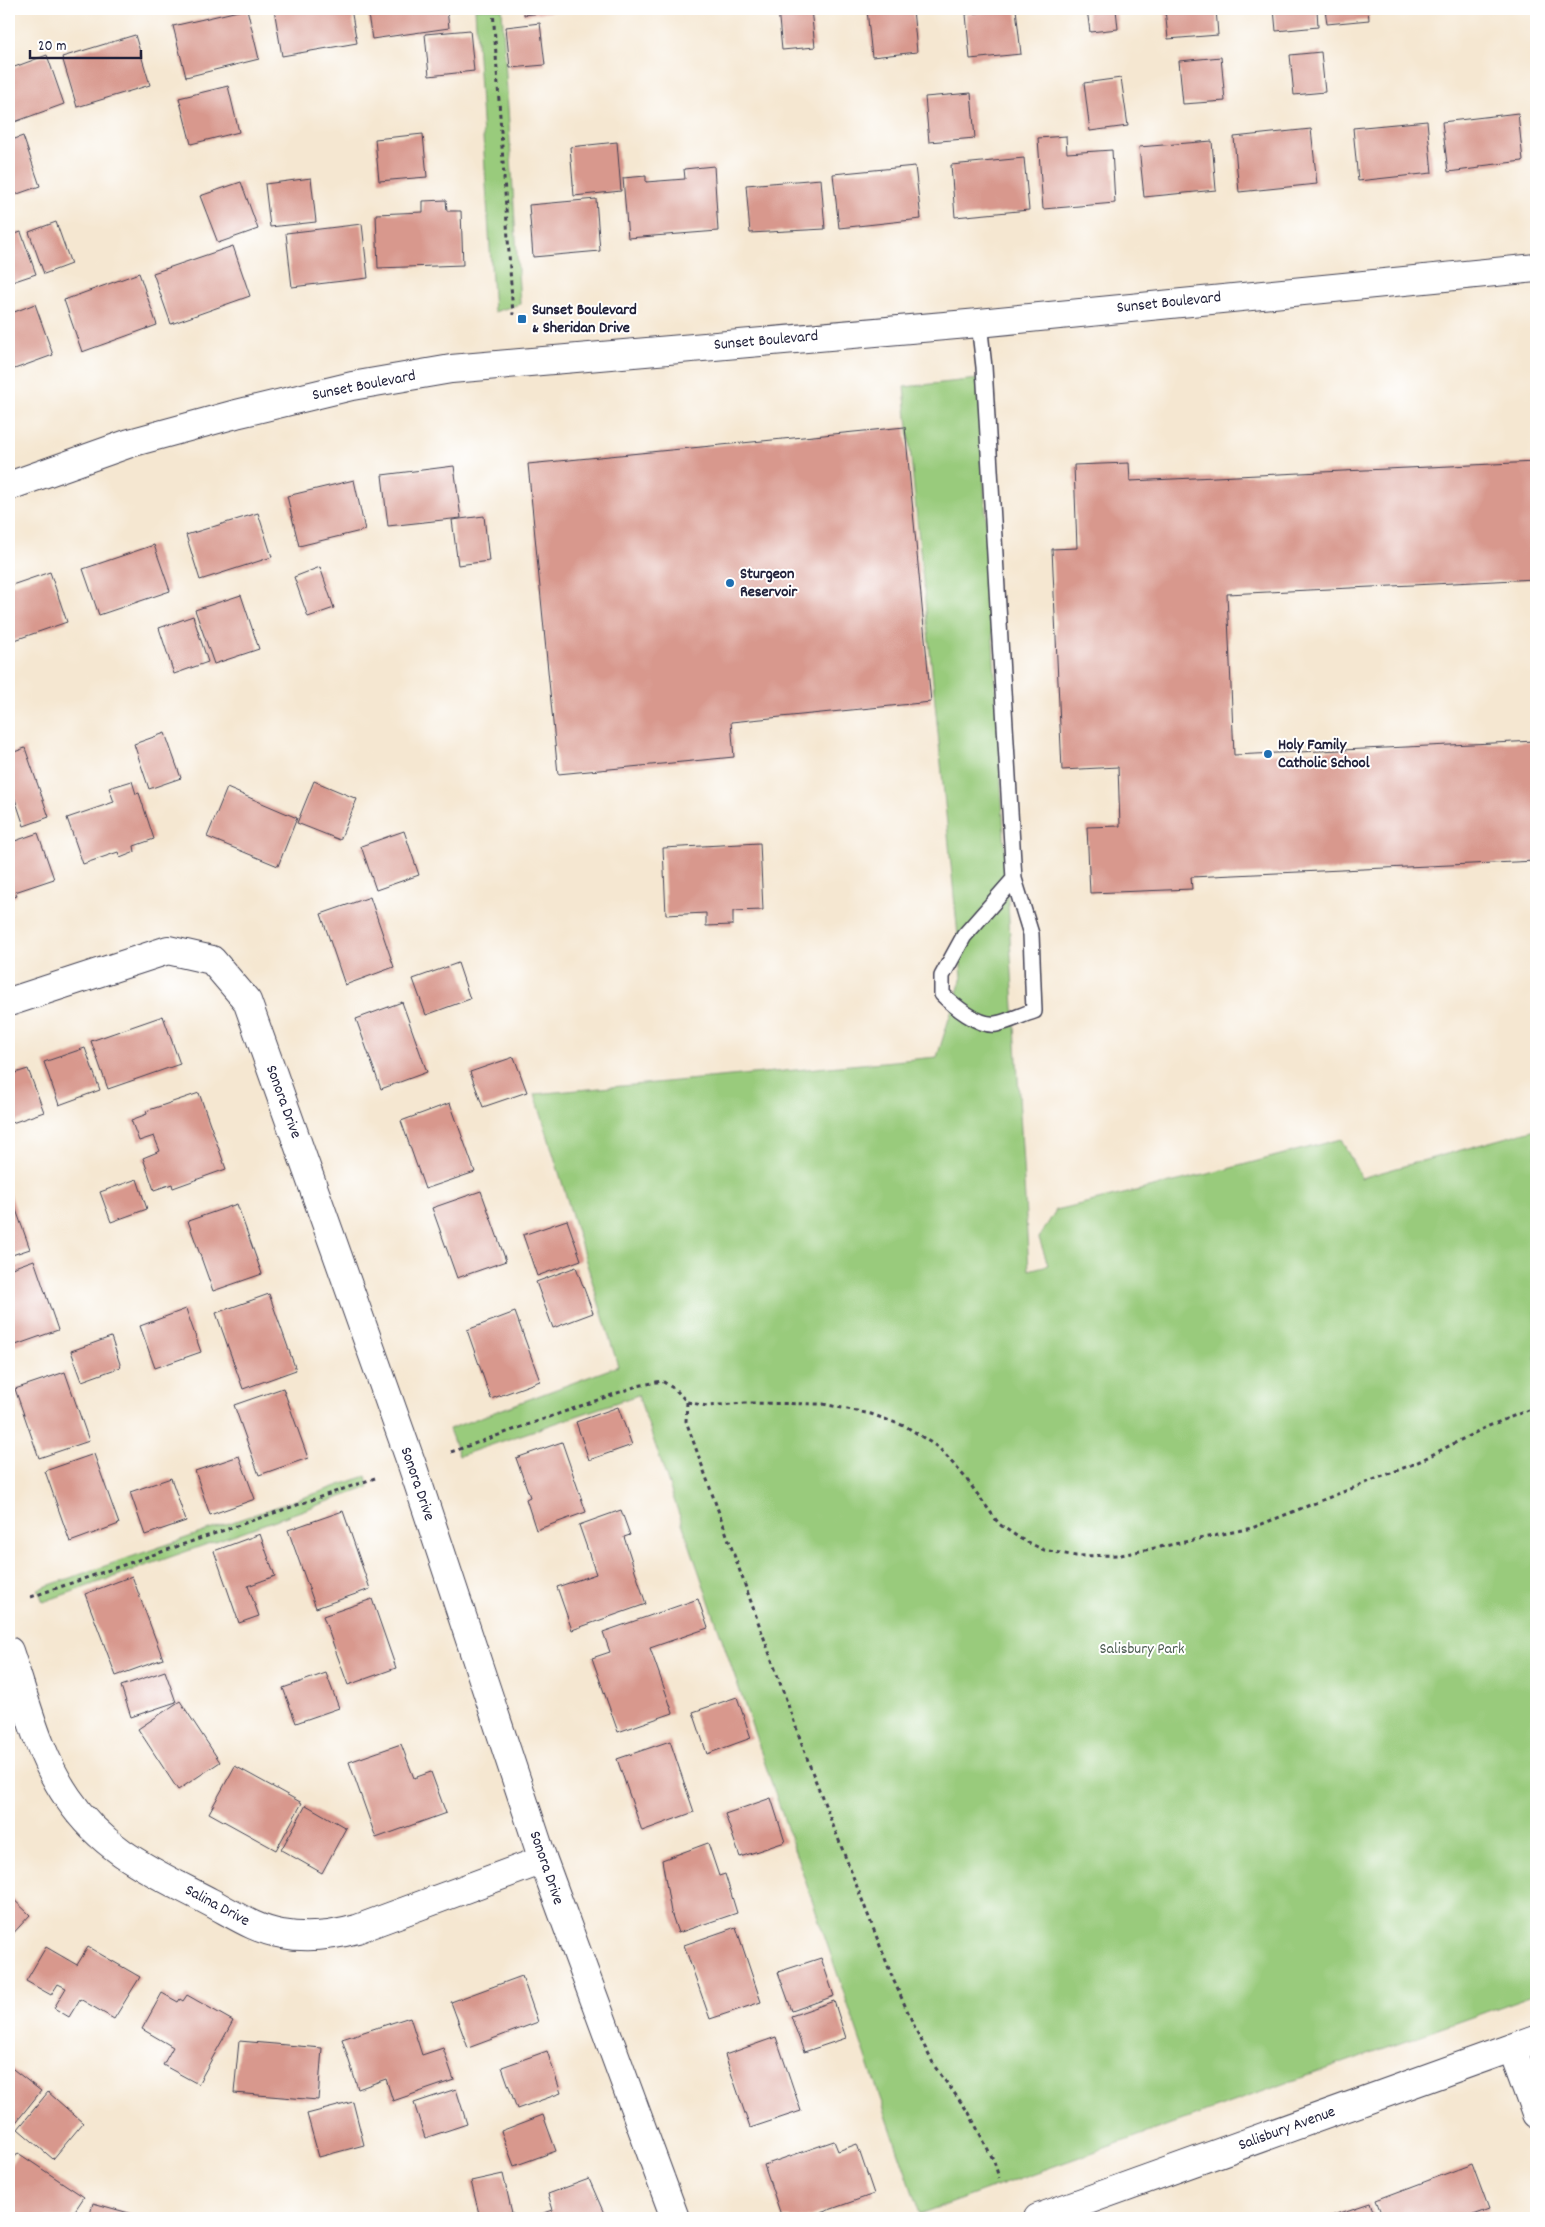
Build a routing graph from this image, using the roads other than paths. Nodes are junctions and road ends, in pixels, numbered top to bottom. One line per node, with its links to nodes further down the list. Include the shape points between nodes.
1 (1536, 268): 2 (street, Sunset Boulevard)
2 (979, 323): 3 (street, Sunset Boulevard, via 441,371 352,386 236,414 130,443); 4 (lane)
3 (9, 486)
4 (1014, 879): 4 (lane, via 964,936 942,976 942,994 958,1010 994,1025 1034,1011 1032,934)
5 (9, 1002): 7 (street, Sonora Drive, via 168,950 212,960 247,1001 412,1465)
6 (9, 1651): 7 (street, Salina Drive, via 44,1754 64,1792 84,1820 128,1859 261,1928 301,1937 330,1936)
7 (543, 1860): 11 (street, Sonora Drive)
8 (1524, 2043): 9 (street); 10 (street, Salisbury Avenue)
9 (1536, 2114)
10 (1055, 2216)
11 (675, 2218)

